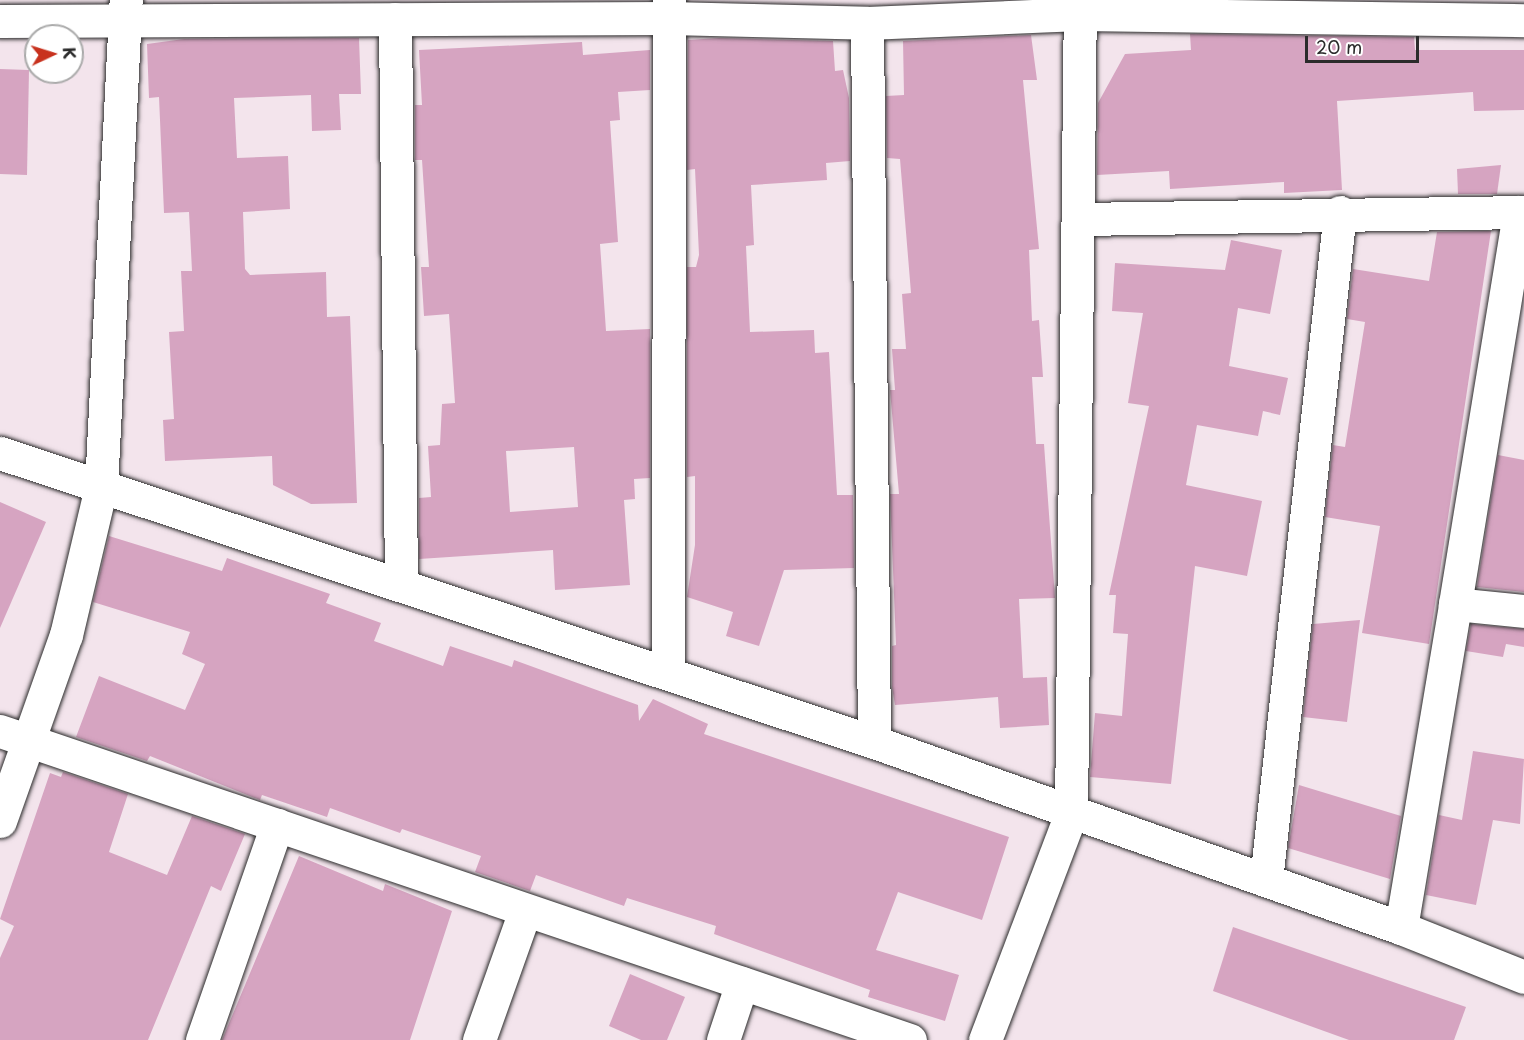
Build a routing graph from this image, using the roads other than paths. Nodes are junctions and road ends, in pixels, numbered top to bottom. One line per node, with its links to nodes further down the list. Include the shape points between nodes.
1 (1080, 7): 5 (street); 7 (street); 10 (street)
2 (669, 9): 4 (street); 7 (street); 16 (street)
3 (126, 12): 4 (street); 6 (street); 12 (street)
4 (395, 19): 13 (street)
5 (1524, 20)
6 (0, 21)
7 (867, 23): 18 (street)
8 (1340, 212): 9 (street); 10 (street); 22 (street)
9 (1522, 212): 14 (street)
10 (1079, 219): 19 (street)
11 (0, 453): 12 (street)
12 (100, 487): 13 (street); 17 (street, via 66,635)
13 (401, 584): 16 (street)
14 (1455, 604): 15 (street); 24 (street)
15 (1524, 611)
16 (668, 672): 18 (street)
17 (14, 736): 20 (street); 21 (street)
18 (874, 742): 19 (street)
19 (1071, 814): 22 (street); 31 (street)
20 (0, 821)
21 (277, 825): 23 (street); 27 (street)
22 (1266, 880): 24 (street)
23 (525, 911): 26 (street); 28 (street)
24 (1401, 928): 25 (street)
25 (1524, 977)
26 (742, 982): 29 (street); 30 (street)
27 (202, 1040)
28 (479, 1040)
29 (723, 1040)
30 (910, 1040)
31 (985, 1040)

